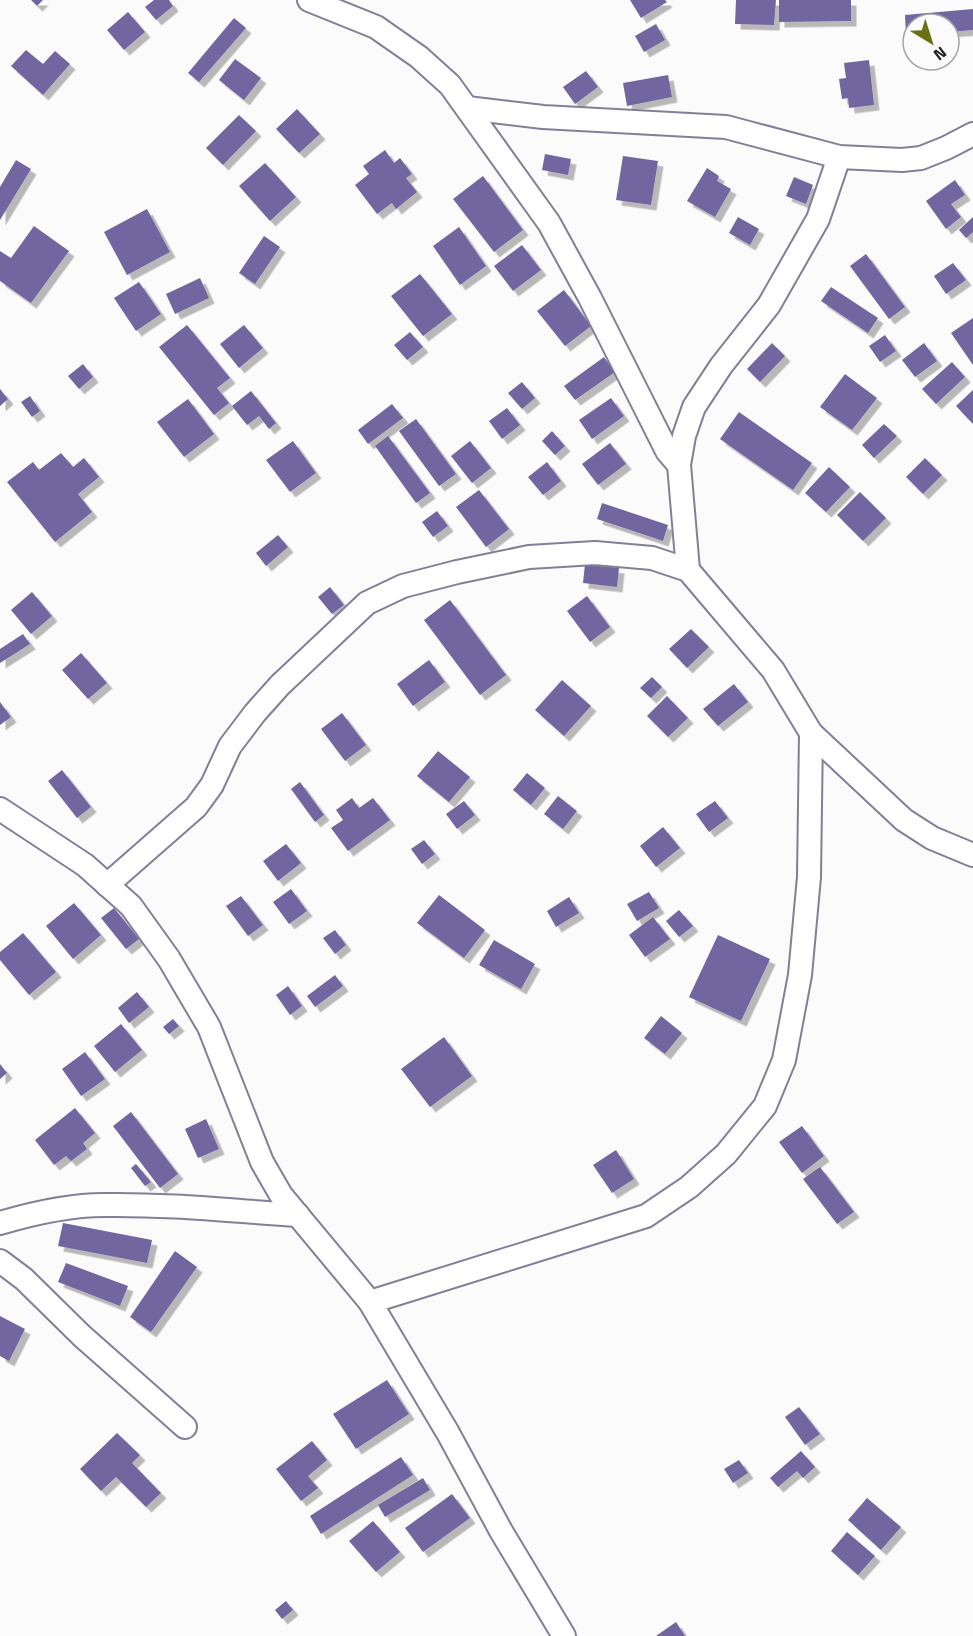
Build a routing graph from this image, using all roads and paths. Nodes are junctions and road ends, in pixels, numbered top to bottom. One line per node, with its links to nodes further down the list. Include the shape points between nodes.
1 (309, 0): 2 (street, via 376,27 419,57 450,85)
2 (467, 108): 4 (street, via 543,117 726,127); 5 (street, via 549,223 667,451)
3 (973, 134): 4 (street, via 921,158)
4 (839, 157): 5 (street, via 818,219 769,306 694,407)
5 (679, 465): 6 (street)
6 (688, 570): 7 (street, via 773,670); 10 (street, via 652,558 607,554 529,557 403,586 367,603 255,713 230,746 223,766 196,807)
7 (811, 733): 9 (street, via 904,820 932,838); 14 (street, via 809,877 800,975 784,1060 765,1106 726,1154 689,1187 646,1216)
8 (0, 808): 10 (street, via 85,865)
9 (973, 855)
10 (107, 885): 11 (street, via 131,906 170,959 209,1027 262,1162)
11 (298, 1215): 12 (street, via 103,1205 65,1208); 14 (street)
12 (0, 1223)
13 (0, 1261): 15 (street)
14 (370, 1302): 16 (street)
15 (185, 1427)
16 (564, 1636)

